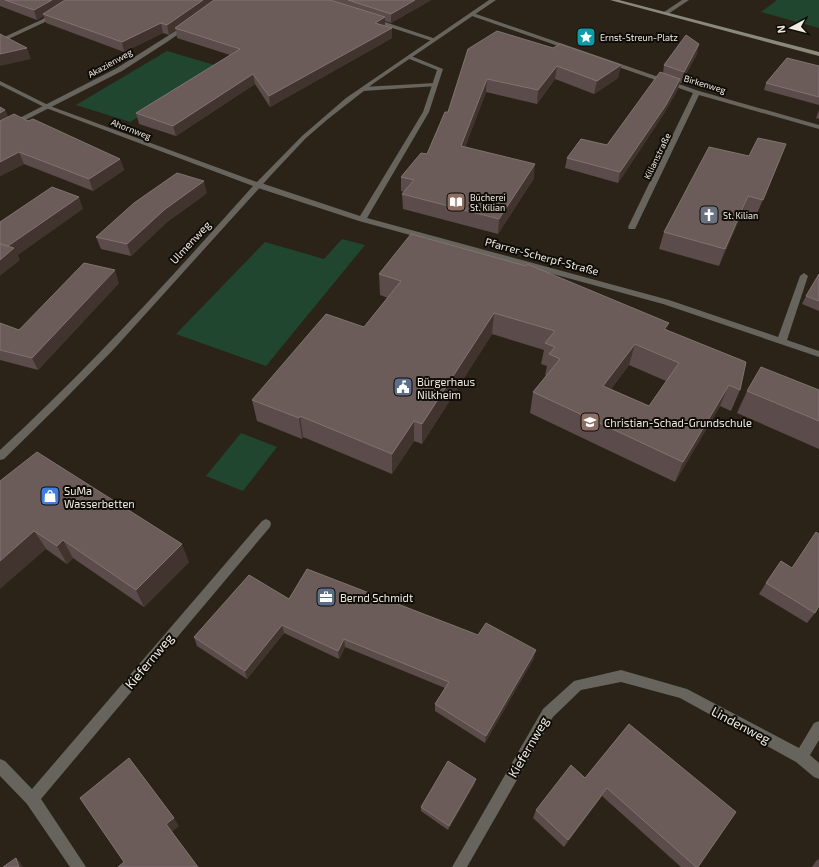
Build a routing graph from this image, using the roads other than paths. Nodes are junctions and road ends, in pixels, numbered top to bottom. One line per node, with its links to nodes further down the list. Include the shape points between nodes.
1 (77, 0): 10 (street, via 43,21)
2 (493, 0): 6 (street, Ulmenweg)
3 (613, 0): 5 (main road)
4 (686, 0): 5 (street)
5 (666, 13): 11 (main road)
6 (474, 15): 9 (street, Ulmenweg); 16 (street, Birkenweg)
7 (368, 19): 9 (street)
8 (192, 23): 17 (street, Akazienweg, via 118,70)
9 (434, 40): 12 (street, Ulmenweg)
10 (0, 41)
11 (819, 54)
12 (409, 57): 14 (street, via 440,69); 15 (street, Ulmenweg)
13 (0, 83): 17 (street, Ahornweg)
14 (435, 85): 15 (street); 21 (street, via 414,136)
15 (363, 89): 20 (street, Ulmenweg, via 304,137)
16 (697, 92): 18 (street, Birkenweg); 22 (street, Kilianstraße)
17 (48, 107): 19 (street, Akazienweg); 20 (street, Ahornweg)
18 (819, 127)
19 (0, 131)
20 (258, 185): 21 (street, Pfarrer-Scherpf-Straße); 26 (street, Ulmenweg, via 49,412)
21 (362, 219): 24 (street, Pfarrer-Scherpf-Straße, via 666,302)
22 (632, 227)
23 (804, 276): 24 (street)
24 (782, 340): 25 (street, Pfarrer-Scherpf-Straße)
25 (819, 354)
26 (0, 456)
27 (266, 524): 33 (street, Kiefernweg)
28 (682, 693): 30 (street, Lindenweg); 35 (street, Kiefernweg, via 621,676 578,685 548,713)
29 (819, 728): 30 (street)
30 (801, 756): 32 (street, Lindenweg)
31 (0, 766): 33 (street)
32 (819, 772)
33 (32, 798): 34 (street)
34 (79, 867)
35 (459, 867)

